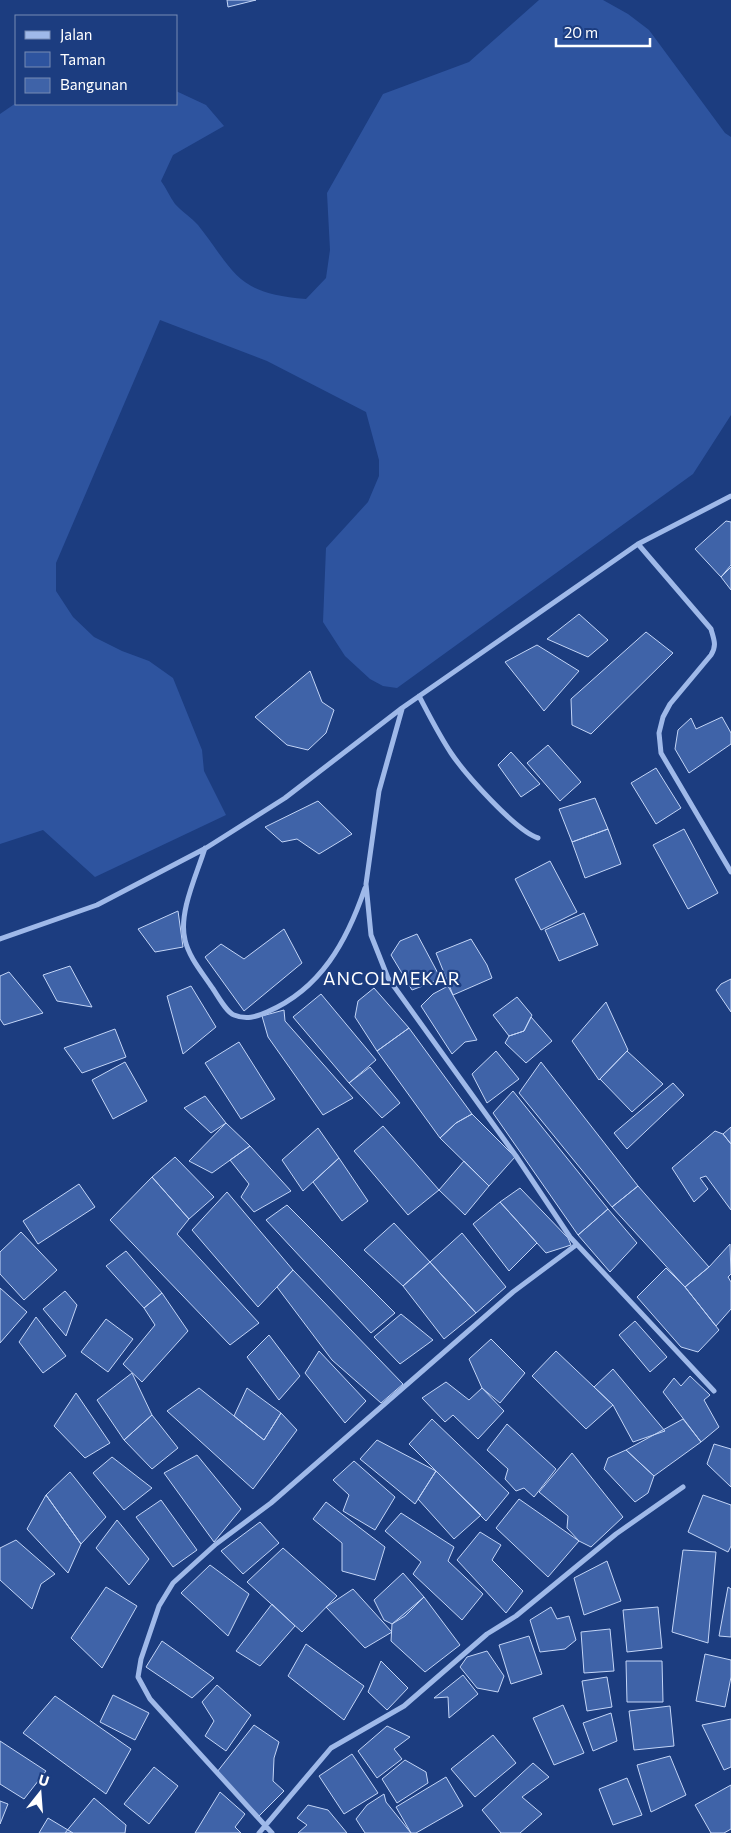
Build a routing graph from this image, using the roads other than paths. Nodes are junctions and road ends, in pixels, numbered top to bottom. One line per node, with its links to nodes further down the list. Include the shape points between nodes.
1 (731, 496): 2 (street)
2 (638, 544): 3 (street); 7 (street, via 710,629 714,642 711,655 670,704 659,733 661,754)
3 (419, 696): 4 (street); 5 (street, via 451,754 498,806 530,835)
4 (402, 708): 6 (street, via 285,798); 8 (street, via 379,791)
5 (538, 838)
6 (206, 848): 8 (street, via 186,906 184,939 194,961 232,1015 243,1018 253,1018 280,1006 320,975 353,923); 9 (street, via 97,905)
7 (731, 872)
8 (366, 884): 10 (street, via 371,935 388,978)
9 (0, 939)
10 (576, 1245): 11 (street); 13 (street, via 513,1292 271,1503 216,1544 173,1583 159,1606 138,1677 150,1699)
11 (714, 1391)
12 (683, 1487): 13 (street, via 616,1534 516,1616 486,1634 404,1706 331,1748)
13 (266, 1823): 14 (street); 15 (street)
14 (259, 1833)
15 (272, 1833)

